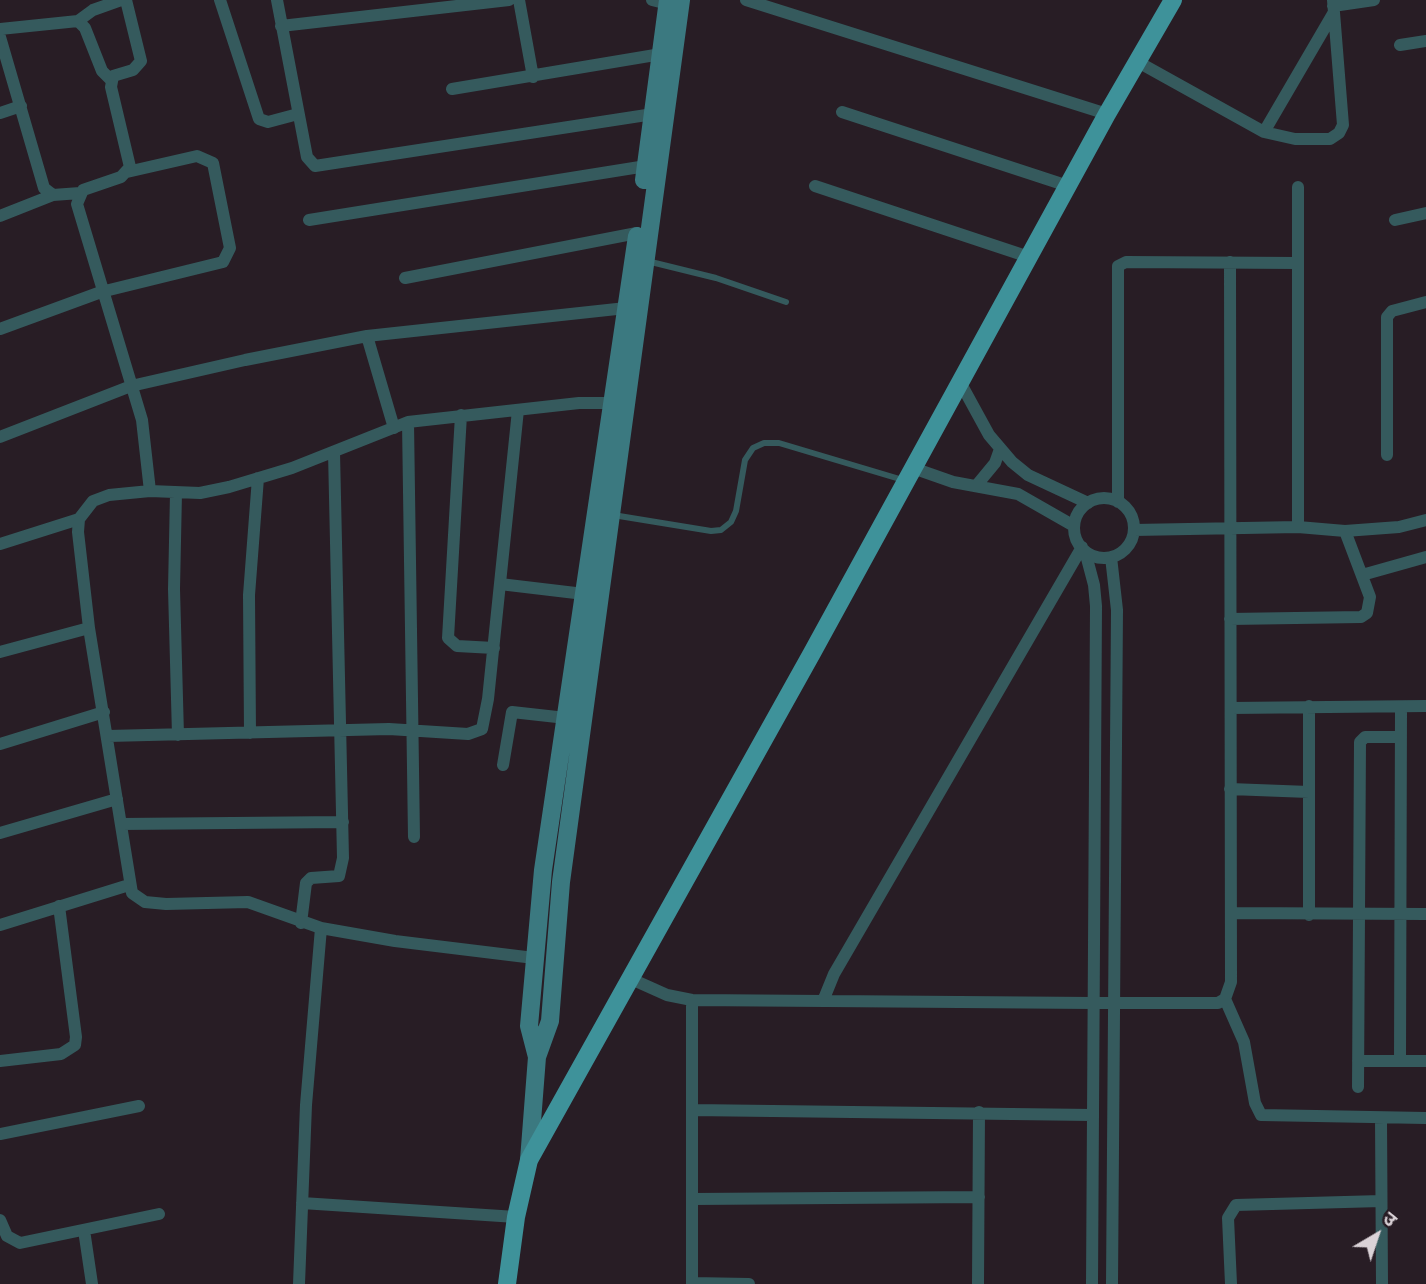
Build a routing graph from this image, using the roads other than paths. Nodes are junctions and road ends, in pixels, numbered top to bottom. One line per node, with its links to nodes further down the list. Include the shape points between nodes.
1 (123, 0): 12 (street, via 93,10); 21 (street, via 141,61)
2 (220, 0): 26 (street, via 259,119 268,122)
3 (277, 0): 13 (street)
4 (509, 0): 10 (street)
5 (519, 0): 20 (street)
6 (747, 0): 28 (street)
7 (1173, 0): 19 (main road)
8 (1374, 0): 11 (street)
9 (667, 1): 18 (street); 43 (street)
10 (418, 5): 13 (street)
11 (1333, 6): 29 (street); 29 (street, via 1343,125 1339,133 1321,141)
12 (78, 21): 14 (street); 21 (street)
13 (281, 26): 26 (street)
14 (0, 29)
15 (0, 37): 23 (street)
16 (1426, 41): 17 (street)
17 (1400, 45)
18 (661, 54): 20 (street); 27 (street)
19 (1138, 62): 28 (main road); 29 (street)
20 (533, 77): 22 (street)
21 (111, 80): 31 (street, via 130,162)
22 (452, 89)
23 (21, 106): 25 (street); 36 (street, via 44,188)
24 (842, 111): 33 (street)
25 (0, 113)
26 (298, 114): 27 (street, via 307,157 315,166)
27 (653, 114): 30 (street)
28 (1107, 114): 33 (main road)
29 (1264, 132)
30 (646, 166): 39 (street); 41 (street)
31 (127, 172): 35 (street); 47 (street, via 205,157 217,172 230,248 216,266)
32 (816, 186): 42 (street)
33 (1068, 186): 42 (main road)
34 (1298, 187): 45 (street)
35 (80, 193): 36 (street); 47 (street, via 77,204)
36 (53, 195): 38 (street)
37 (1426, 213): 40 (street)
38 (0, 216)
39 (309, 220)
40 (1395, 220)
41 (637, 233): 46 (street); 50 (street)
42 (1029, 257): 53 (main road)
43 (646, 261): 48 (lane); 55 (street)
44 (1230, 262): 45 (street); 69 (street, via 1126,262 1118,266); 76 (street)
45 (1298, 263): 75 (street)
46 (405, 278)
47 (101, 292): 51 (street); 54 (street)
48 (786, 302)
49 (1426, 302): 63 (street, via 1387,317)
50 (626, 308): 52 (street); 55 (street)
51 (0, 329)
52 (368, 337): 54 (street); 59 (street)
53 (960, 382): 61 (street); 64 (main road)
54 (131, 386): 60 (street); 67 (street, via 142,420)
55 (620, 403): 56 (street); 71 (street); 85 (street)
56 (518, 410): 57 (street); 84 (street)
57 (461, 415): 58 (street); 88 (street, via 448,638 457,646)
58 (408, 422): 59 (street); 96 (street)
59 (394, 428): 62 (street)
60 (0, 437)
61 (1000, 449): 66 (street); 70 (street, via 1028,475)
62 (334, 452): 65 (street); 97 (street)
63 (1387, 455)
64 (910, 474): 66 (street); 71 (lane, via 764,443 752,448 745,460 736,511 722,530); 122 (main road)
65 (258, 478): 68 (street, via 210,491); 98 (street, via 249,595)
66 (976, 486): 74 (street, via 1018,494)
67 (150, 491): 68 (street); 72 (street, via 109,495 93,502)
68 (176, 493): 99 (street)
69 (1118, 502): 70 (street); 77 (street, via 1129,512)
70 (1088, 503): 74 (street)
71 (611, 514): 128 (street, via 561,882 550,1021)
72 (79, 519): 79 (street); 87 (street)
73 (1426, 520): 78 (street)
74 (1074, 526): 80 (street)
75 (1298, 527): 76 (street); 78 (street)
76 (1229, 528): 77 (street); 86 (street)
77 (1134, 530): 81 (street, via 1127,548)
78 (1345, 531): 83 (street)
79 (0, 544)
80 (1083, 549): 81 (street); 125 (street, via 834,974); 126 (street, via 1092,572 1096,606)
81 (1111, 557): 127 (street, via 1117,610)
82 (1426, 557): 83 (street)
83 (1362, 575): 86 (street, via 1371,605 1361,617)
84 (500, 584): 85 (street); 88 (street)
85 (584, 594): 95 (street)
86 (1230, 619): 93 (street)
87 (89, 628): 89 (street); 94 (street)
88 (494, 648): 96 (street, via 482,729 468,734)
89 (0, 652)
90 (1310, 706): 92 (street); 93 (street); 105 (street)
91 (1426, 706): 92 (street)
92 (1401, 707): 101 (street)
93 (1231, 708): 104 (street)
94 (104, 712): 100 (street); 102 (street)
95 (566, 718): 103 (street, via 512,712); 121 (street)
96 (414, 731): 97 (street); 110 (street)
97 (341, 732): 98 (street); 107 (street)
98 (250, 733): 99 (street)
99 (178, 735): 100 (street)
100 (108, 736): 106 (street)
101 (1401, 737): 116 (street, via 1366,737 1360,742); 117 (street)
102 (0, 744)
103 (503, 765)
104 (1230, 789): 105 (street); 113 (street)
105 (1309, 792): 115 (street)
106 (117, 799): 108 (street); 109 (street)
107 (342, 822): 108 (street); 118 (street, via 342,871 339,876 311,878 306,883)
108 (121, 824): 111 (street)
109 (0, 832)
110 (414, 838)
111 (129, 885): 112 (street); 118 (street, via 137,899 145,902 248,901)
112 (60, 906): 119 (street); 129 (street, via 75,1045 61,1054)
113 (1231, 913): 115 (street); 123 (street, via 1231,982)
114 (1426, 914): 117 (street)
115 (1309, 915): 116 (street)
116 (1360, 915): 117 (street); 130 (street)
117 (1401, 915): 131 (street)
118 (302, 923): 120 (street)
119 (0, 925)
120 (321, 928): 121 (street); 145 (street)
121 (534, 958): 128 (street, via 529,1026)
122 (629, 978): 124 (street, via 667,995); 141 (main road)
123 (1225, 999): 127 (street, via 1218,1003); 139 (street, via 1244,1042 1261,1115)
124 (692, 1000): 125 (street); 135 (street)
125 (823, 1001): 126 (street)
126 (1093, 1003): 127 (street); 137 (street)
127 (1115, 1003): 157 (street)
128 (537, 1057): 141 (street)
129 (0, 1061)
130 (1358, 1061): 131 (street); 133 (street)
131 (1400, 1061): 132 (street)
132 (1426, 1061)
133 (1358, 1087)
134 (139, 1107): 140 (street)
135 (692, 1110): 136 (street); 143 (street)
136 (979, 1112): 137 (street); 142 (street)
137 (1092, 1115): 156 (street)
138 (1426, 1118): 139 (street)
139 (1381, 1119): 144 (street)
140 (0, 1134)
141 (529, 1160): 147 (main road)
142 (979, 1197): 143 (street); 155 (street)
143 (693, 1199): 150 (street)
144 (1381, 1201): 158 (street, via 1236,1205 1228,1218); 159 (street)
145 (302, 1203): 147 (street); 152 (street)
146 (159, 1214): 149 (street)
147 (516, 1217): 153 (main road)
148 (0, 1220): 149 (street, via 6,1236 20,1243)
149 (84, 1230): 151 (street)
150 (692, 1283): 154 (street)
151 (92, 1284)
152 (299, 1284)
153 (508, 1284)
154 (748, 1284)
155 (978, 1284)
156 (1092, 1284)
157 (1112, 1284)
158 (1231, 1284)
159 (1382, 1284)

